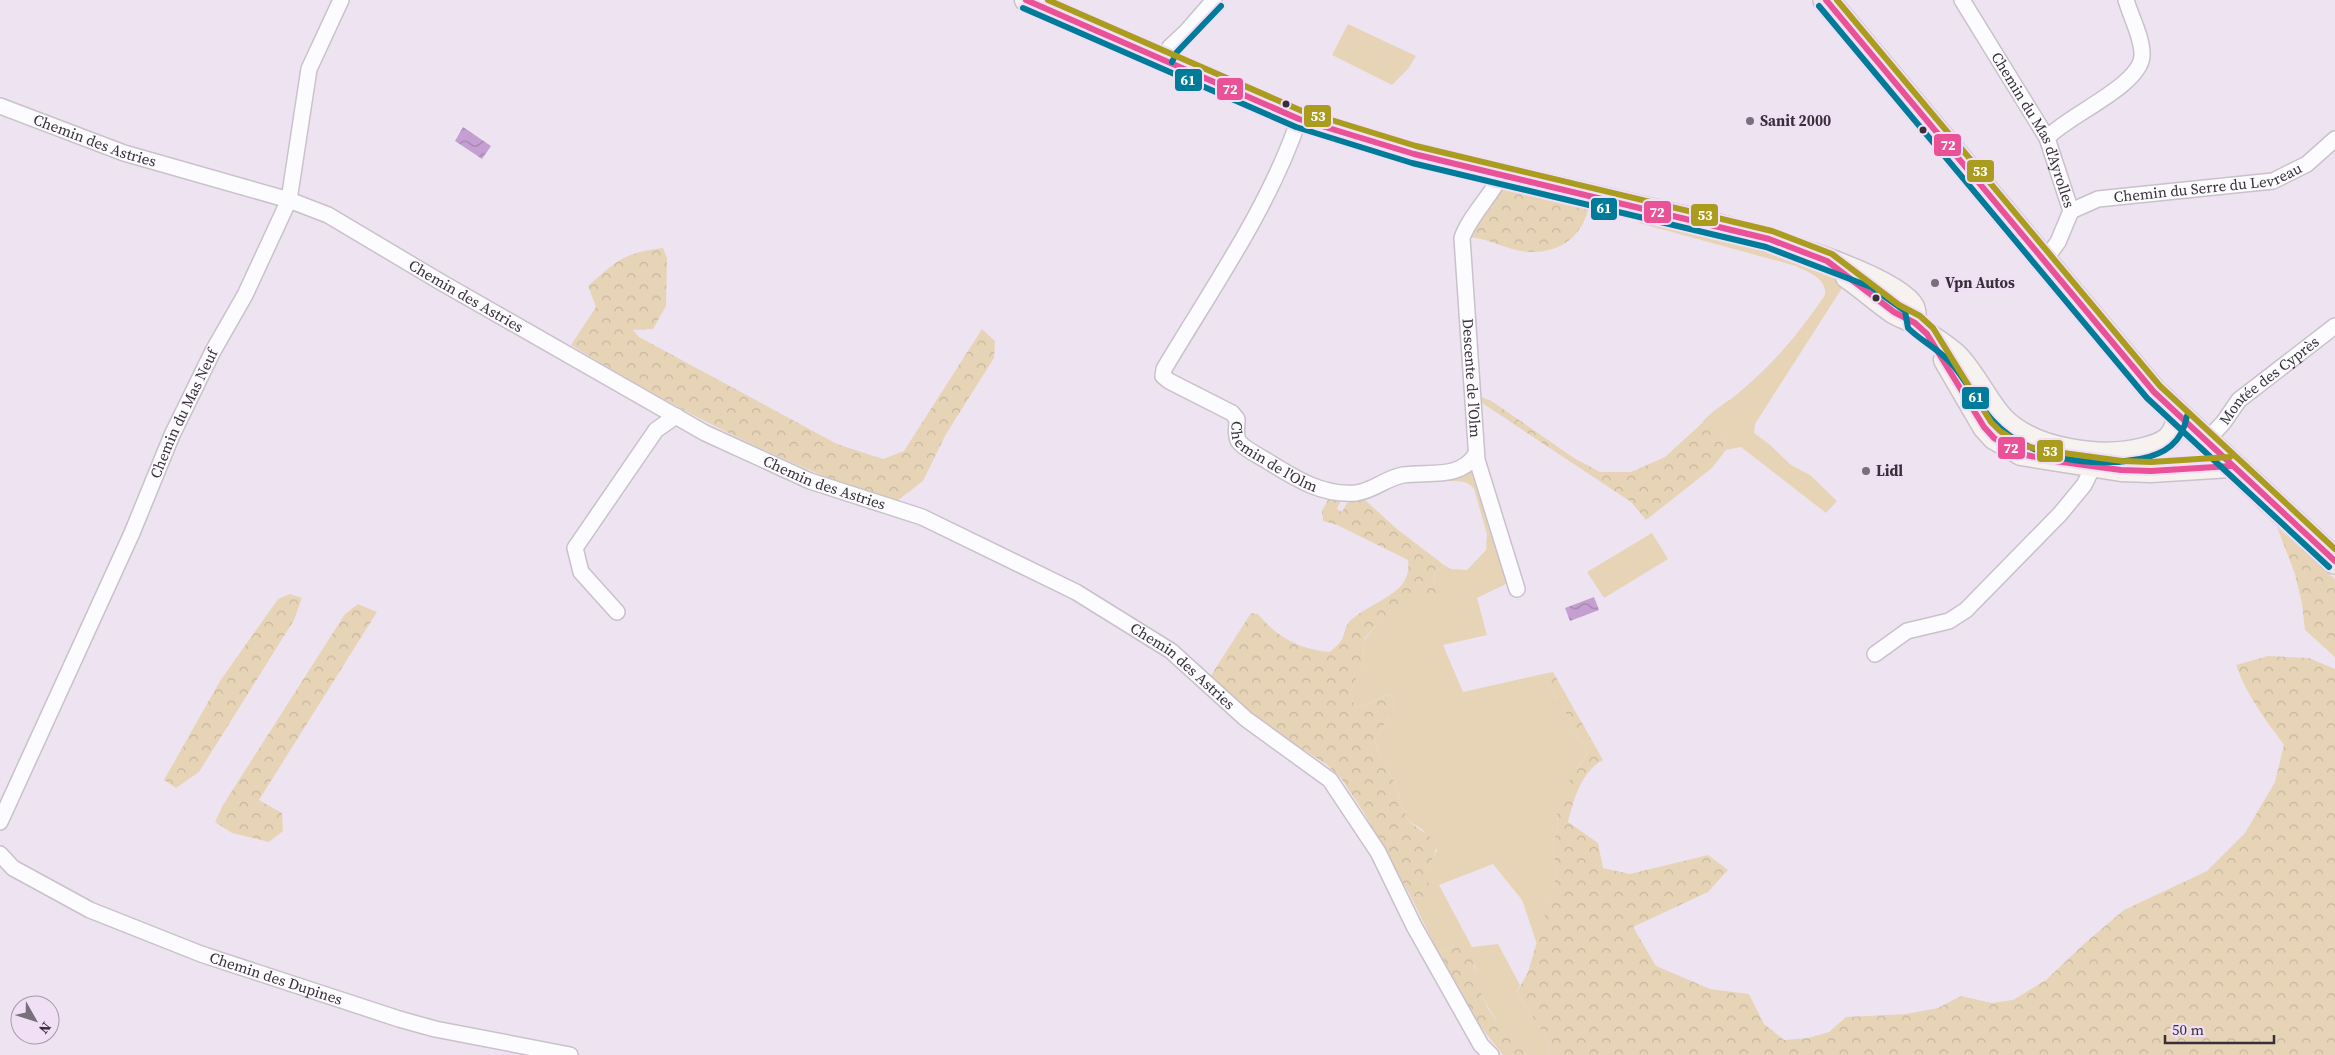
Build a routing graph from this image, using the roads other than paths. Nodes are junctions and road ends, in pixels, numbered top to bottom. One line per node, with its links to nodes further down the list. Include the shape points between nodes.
1 (341, 0): 13 (street, Chemin du Mas Neuf, via 309,69)
2 (1026, 0): 7 (street)
3 (1214, 0): 7 (street, via 1170,47)
4 (1826, 0): 15 (main road, Montée des Cyprès)
5 (1962, 0): 10 (street, Chemin du Mas d'Ayrolles)
6 (2126, 0): 10 (street, via 2142,49 2139,68 2129,80)
7 (1164, 58): 9 (street)
8 (0, 106): 13 (street, Chemin des Astries, via 124,153)
9 (1299, 119): 12 (street, via 1414,154); 20 (street, Chemin de l'Olm, via 1253,220 1164,369 1163,376 1232,413 1237,419 1239,442 1309,486 1328,491 1359,493 1396,476 1450,472 1467,464)
10 (2047, 138): 14 (street, Chemin du Mas d'Ayrolles)
11 (2335, 139): 14 (street, Chemin du Serre du Levreau, via 2307,164 2273,181 2098,199)
12 (1502, 174): 20 (street, Descente de l'Olm, via 1491,196 1464,230 1462,238); 21 (street, via 1728,228 1769,239 1827,261 1943,344 1958,358 1998,413 2016,429)
13 (289, 200): 17 (street, Chemin des Astries, via 328,215); 27 (street, Chemin du Mas Neuf, via 245,295 172,434 132,533)
14 (2071, 210): 15 (street, Chemin du Mas d'Ayrolles, via 2058,242)
15 (2044, 261): 18 (main road, Montée des Cyprès)
16 (2335, 326): 19 (street, Montée des Cyprès, via 2239,400 2224,423)
17 (676, 416): 25 (street, via 656,430 575,548 581,572); 30 (street, Chemin des Astries, via 705,433 810,481 922,517 1076,592 1170,651 1246,719 1330,780 1378,852 1414,926 1481,1044)
18 (2178, 416): 19 (main road, Montée des Cyprès); 21 (street, via 2177,428 2156,446)
19 (2206, 441): 22 (main road, Montée des Cyprès)
20 (1476, 454): 24 (street, Descente de l'Olm)
21 (2093, 460): 22 (street, via 2151,471); 26 (street, via 2084,485 2060,514 1966,610 1949,621 1907,631)
22 (2231, 466): 23 (main road, Montée des Cyprès)
23 (2335, 561)
24 (1517, 589)
25 (617, 612)
26 (1875, 654)
27 (0, 822)
28 (0, 854): 29 (street, Chemin des Dupines, via 12,868 90,910 201,954 435,1029)
29 (570, 1055)
30 (1491, 1055)

